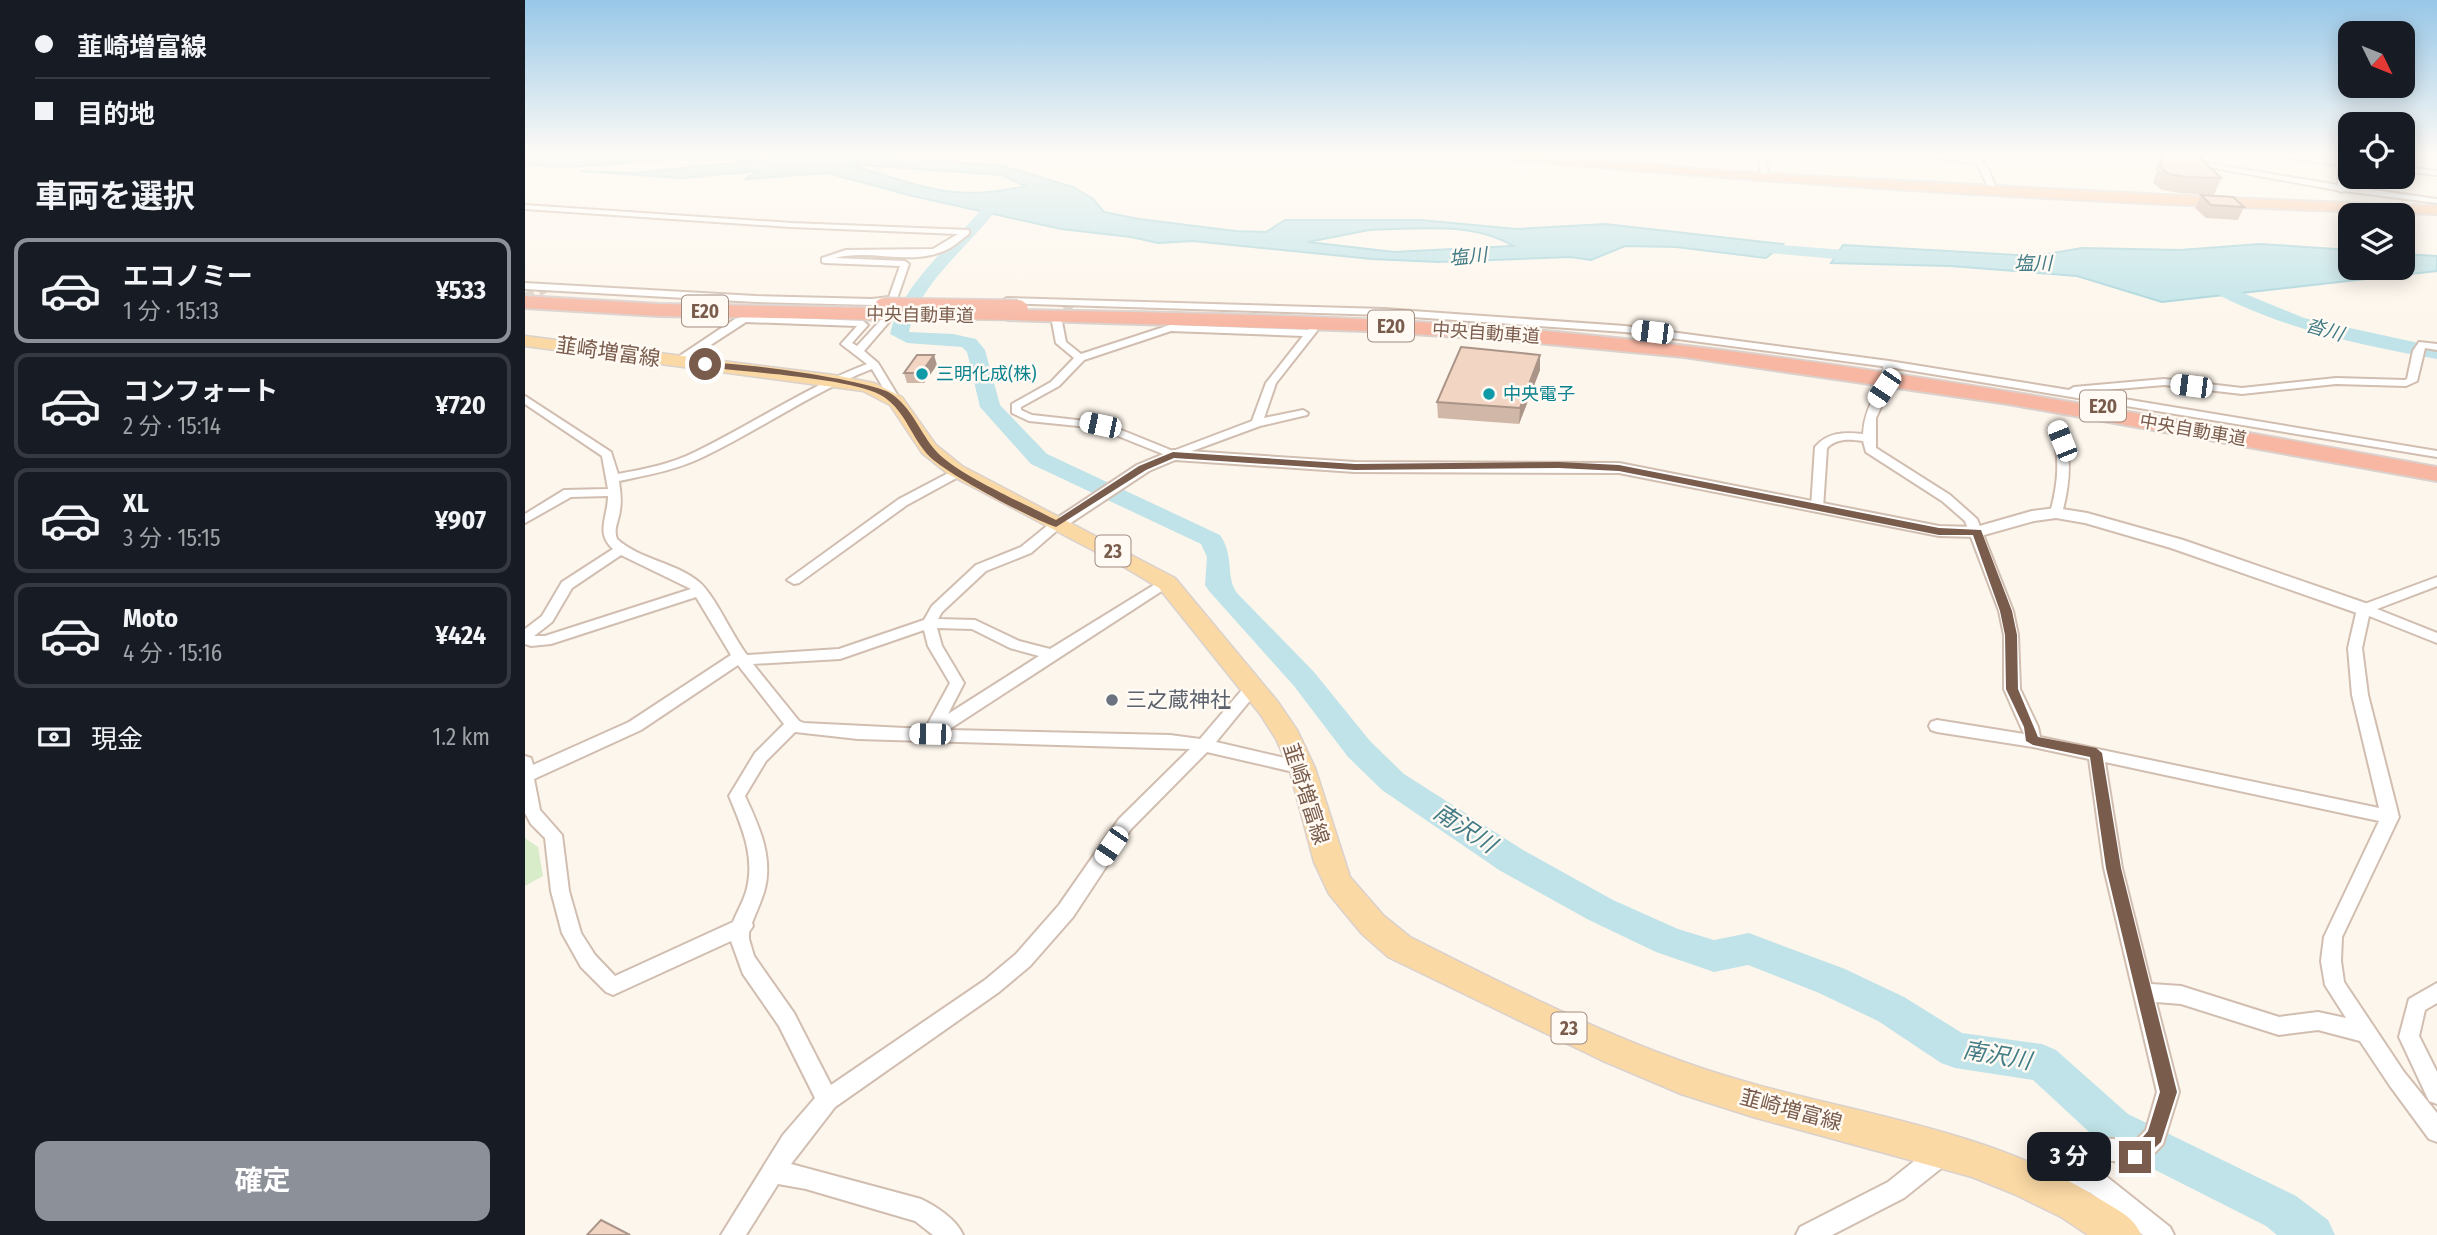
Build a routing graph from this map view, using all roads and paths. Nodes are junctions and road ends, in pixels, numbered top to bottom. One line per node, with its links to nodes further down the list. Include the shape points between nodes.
1 (593, 212): 6 (street, via 966,232 930,253 835,255 825,260 905,264)
2 (525, 286): 6 (street, via 872,302)
3 (525, 296): 6 (highway, 中央自動車道 / E20)
4 (978, 301): 15 (street, via 1384,312 1524,321 1678,335)
5 (525, 302): 6 (highway, 中央自動車道 / E20, via 672,310)
6 (887, 307): 7 (highway, 中央自動車道 / E20); 11 (street, via 884,322)
7 (1016, 313): 26 (highway, 中央自動車道 / E20, via 1332,317 1661,342 1983,386); 28 (highway, 中央自動車道 / E20, via 1459,330 1672,350 1983,393)
8 (1057, 322): 12 (street, via 1061,343)
9 (525, 341): 13 (main road, 韮崎増富線)
10 (2437, 347): 17 (street, via 2419,348 2412,381 2406,383 2336,381 2242,391 2164,383)
11 (858, 351): 13 (street, via 846,344 863,325 860,323 746,319); 14 (street)
12 (1080, 358): 21 (street, via 1170,328 1313,331 1274,375 1260,404); 25 (street, via 1055,384 1025,399 1016,411 1029,418 1100,425)
13 (679, 361): 16 (main road, 韮崎増富線)
14 (873, 365): 16 (street); 19 (street)
15 (1888, 366): 17 (street); 23 (street, bridge, via 1884,388 1873,405)
16 (834, 380): 19 (main road, 韮崎増富線, via 868,387); 29 (street, via 698,455 658,470)
17 (2055, 392): 24 (street)
18 (525, 399): 29 (street, via 607,454)
19 (896, 401): 27 (main road, 韮崎増富線 / 23, via 929,449)
20 (1303, 413): 21 (street)
21 (1257, 423): 25 (street)
22 (2057, 428): 32 (street, via 2064,490)
23 (1868, 438): 31 (street, via 1840,436 1824,442); 35 (street, via 1870,450 1946,498 1971,519)
24 (2437, 454)
25 (1173, 455): 31 (street, via 1355,467 1619,468); 34 (street, via 1143,468)
26 (2437, 466)
27 (958, 472): 34 (main road, 韮崎増富線 / 23); 37 (street, via 903,502)
28 (2437, 474)
29 (611, 479): 30 (street)
30 (616, 492): 33 (street, via 568,493); 36 (street, via 607,533)
31 (1817, 508): 35 (street, via 1939,531)
32 (2056, 513): 35 (street); 41 (street, via 2177,544)
33 (525, 520)
34 (1056, 524): 39 (main road, 韮崎増富線 / 23); 42 (street, via 1025,550 981,568 937,609)
35 (1977, 532): 51 (street, via 2006,611 2012,689)
36 (621, 549): 40 (street, via 688,578); 43 (street, via 567,585 547,618)
37 (794, 580)
38 (2437, 581): 41 (street)
39 (1167, 583): 45 (street); 47 (main road, 韮崎増富線 / 23)
40 (700, 591): 43 (street, via 546,641); 46 (street)
41 (2364, 609): 44 (street); 56 (street, via 2355,649 2360,695)
42 (929, 623): 45 (street, via 975,625 1015,645); 46 (street, via 840,654); 50 (street, via 935,646 957,683)
43 (525, 636)
44 (2437, 638)
45 (1052, 654): 50 (street)
46 (741, 658): 48 (street); 55 (street, via 635,726)
47 (1252, 688): 52 (street); 54 (main road, 韮崎増富線 / 23, via 1288,737)
48 (793, 725): 50 (street, via 858,733); 57 (street, via 771,741 755,761 737,796 759,853 756,890 743,917)
49 (1937, 726): 51 (street)
50 (930, 734): 52 (street)
51 (2033, 741): 53 (street)
52 (1205, 745): 54 (street); 62 (street, via 1125,824 1066,911 1023,960)
53 (2096, 753): 56 (street); 58 (street, via 2113,868)
54 (1302, 768): 64 (main road, 韮崎増富線 / 23, via 1328,862 1339,885 1399,947 1697,1084)
55 (525, 771): 57 (street, via 528,808 534,821 553,835 557,873 575,942 613,986)
56 (2390, 817): 60 (street, via 2333,937 2335,985)
57 (744, 926): 62 (street, via 739,936 746,961 781,1009)
58 (2144, 992): 60 (street, via 2181,995 2279,1026 2318,1021); 66 (street, via 2168,1092 2155,1136 2135,1157 2114,1150 2061,1148)
59 (2437, 992): 61 (street, via 2416,1005 2409,1037)
60 (2368, 1033): 63 (street)
61 (2437, 1094)
62 (827, 1100): 65 (street)
63 (2437, 1131)
64 (1947, 1150): 66 (main road, 韮崎増富線 / 23); 69 (street, via 1896,1190)
65 (772, 1172): 67 (street); 68 (street, via 921,1211)
66 (2044, 1173): 70 (main road, 韮崎増富線 / 23); 71 (street, via 2099,1185)
67 (733, 1235)
68 (951, 1235)
69 (1808, 1235)
70 (2122, 1235)
71 (2162, 1235)

